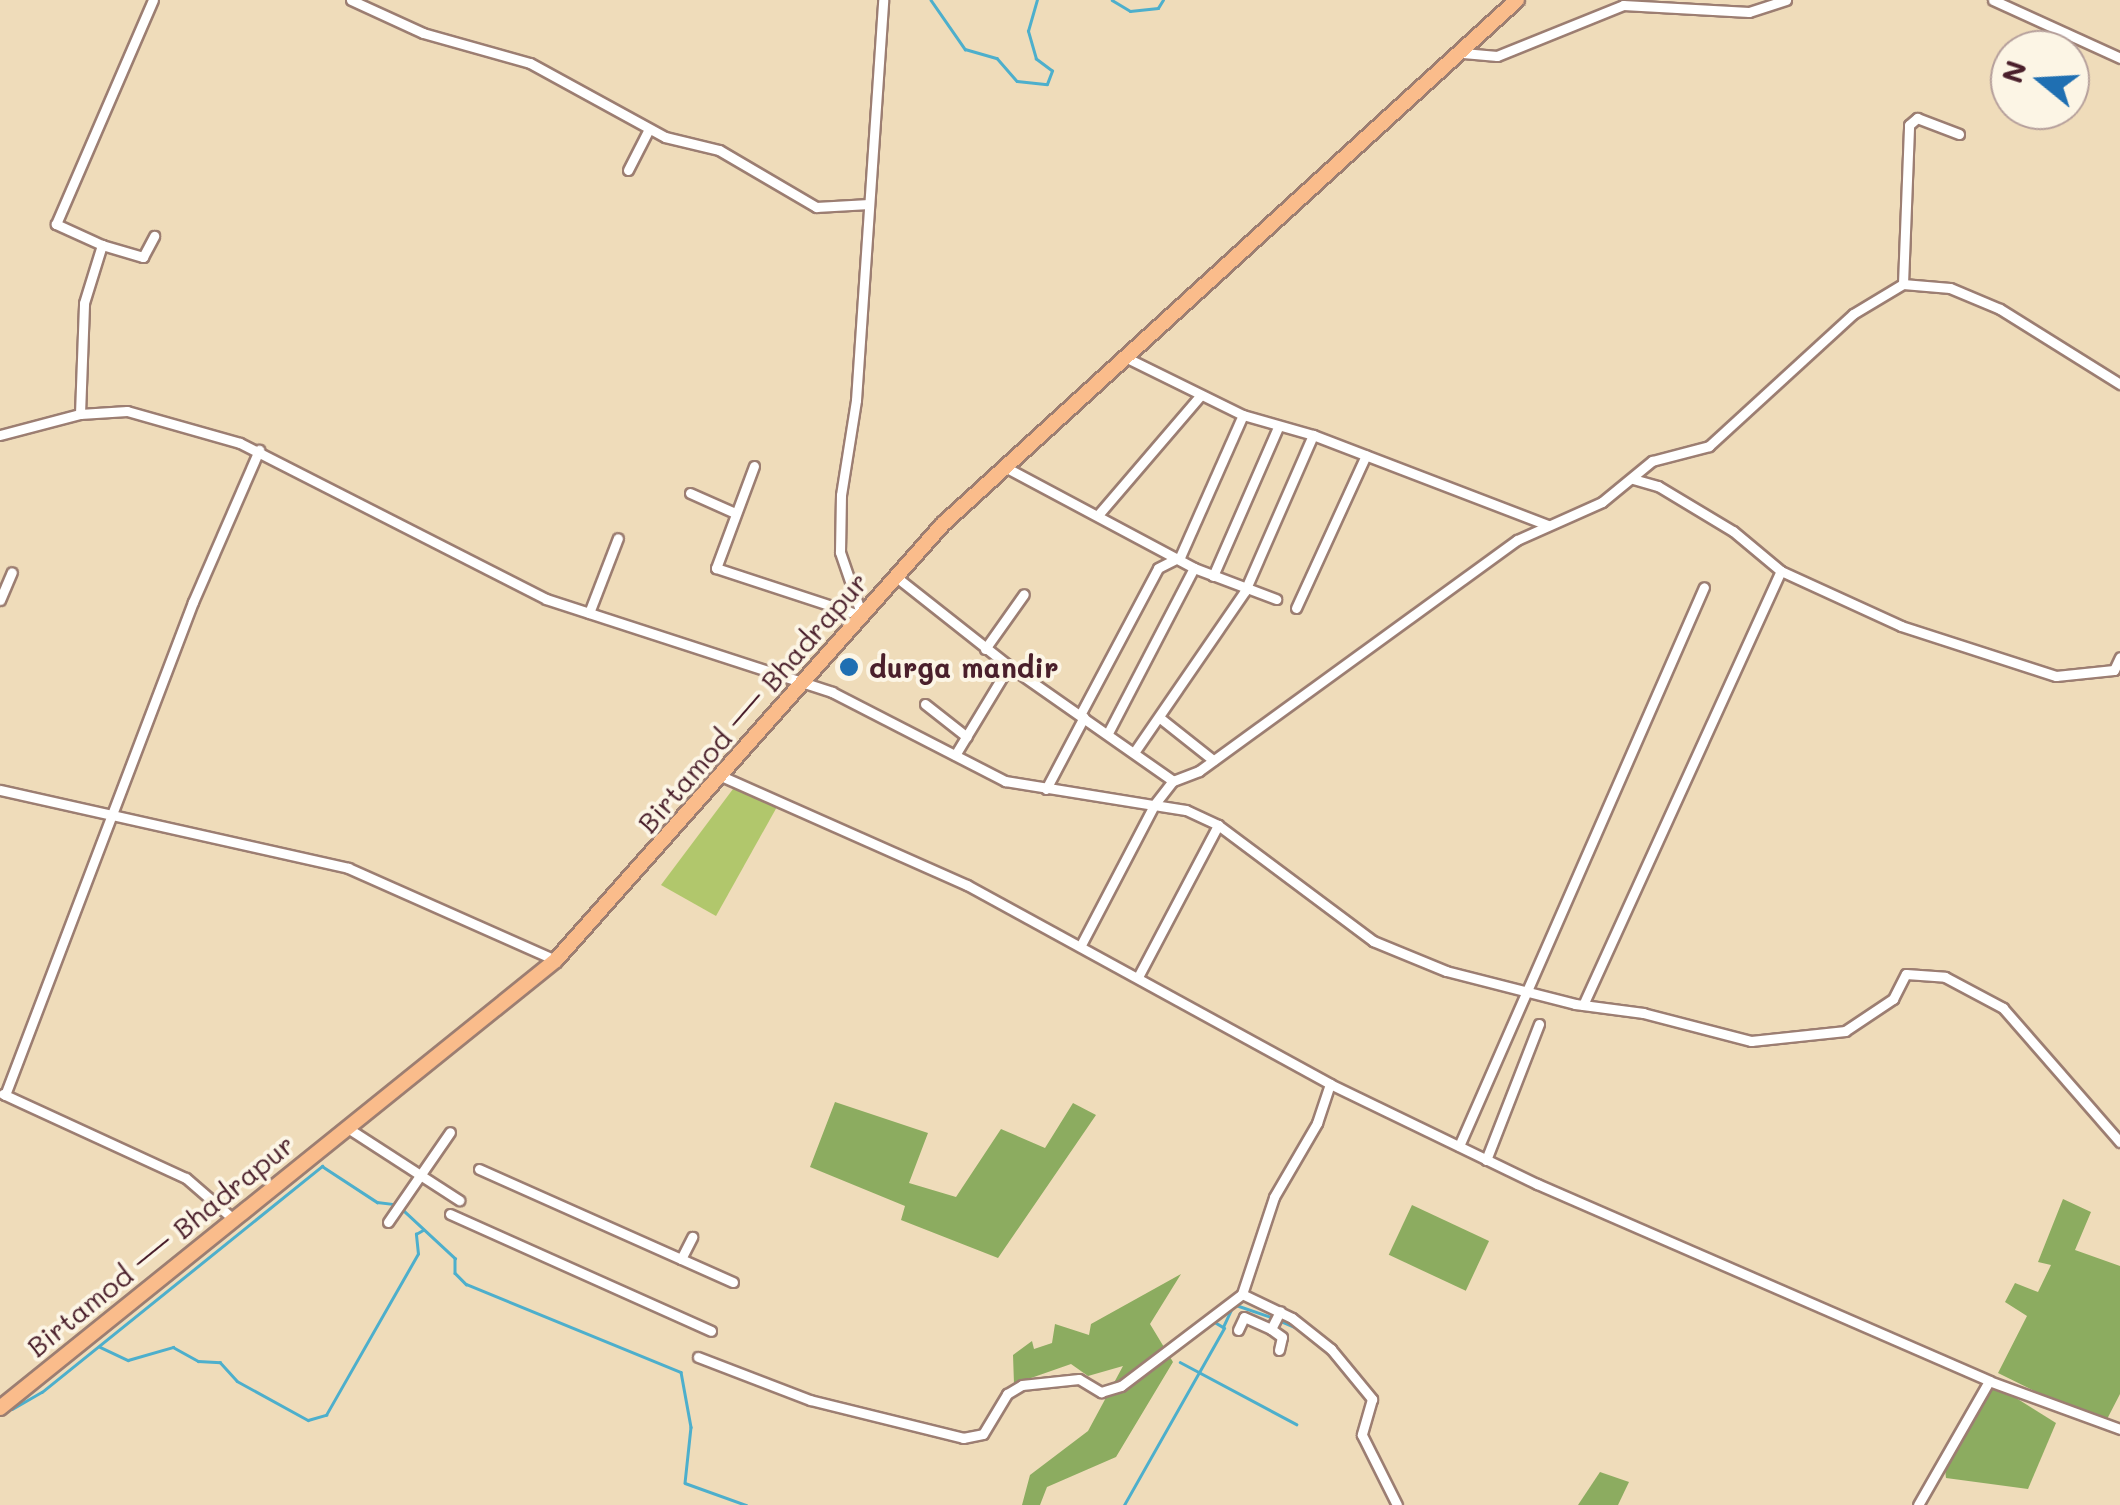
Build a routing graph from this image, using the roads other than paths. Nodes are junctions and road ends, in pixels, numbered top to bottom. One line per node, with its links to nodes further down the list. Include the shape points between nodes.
1 (153, 0): 14 (street, via 56,224)
2 (352, 0): 9 (street, via 423,32 530,64)
3 (883, 0): 12 (street)
4 (1517, 0): 7 (main road, Birtamod — Bhadrapur)
5 (1786, 0): 7 (street, via 1748,12 1623,5 1497,56)
6 (1993, 0): 8 (street)
7 (1463, 53): 16 (main road, Birtamod — Bhadrapur)
8 (2120, 58)
9 (650, 128): 11 (street); 12 (street, via 719,150 816,207)
10 (1960, 134): 15 (street, via 1917,118 1908,125)
11 (628, 170)
12 (869, 204): 47 (street, via 840,552)
13 (154, 236): 14 (street, via 143,257)
14 (102, 245): 19 (street, via 84,302)
15 (1904, 284): 17 (street, via 1950,288 2000,309); 28 (street, via 1853,314 1709,446 1652,461)
16 (1127, 358): 18 (street); 27 (main road, Birtamod — Bhadrapur)
17 (2120, 384)
18 (1201, 394): 20 (street); 31 (street)
19 (80, 414): 22 (street); 24 (street, via 152,416)
20 (1243, 415): 21 (street); 34 (street)
21 (1278, 426): 23 (street); 39 (street)
22 (0, 434)
23 (1313, 435): 25 (street); 41 (street)
24 (259, 450): 46 (street, via 546,600); 65 (street, via 193,602)
25 (1366, 455): 32 (street); 45 (street)
26 (754, 466): 30 (street)
27 (1005, 467): 31 (street); 38 (main road, Birtamod — Bhadrapur)
28 (1633, 478): 32 (street, via 1602,502); 36 (street, via 1733,531)
29 (690, 492): 30 (street)
30 (735, 513): 47 (street, via 716,568)
31 (1098, 514): 34 (street)
32 (1548, 524): 59 (street, via 1428,600)
33 (618, 538): 46 (street)
34 (1180, 558): 35 (street); 53 (street, via 1158,568)
35 (1194, 568): 39 (street); 55 (street)
36 (1781, 570): 49 (street, via 1901,626 2056,676 2114,670); 71 (street)
37 (12, 572): 44 (street)
38 (895, 576): 47 (main road, Birtamod — Bhadrapur); 48 (street)
39 (1212, 576): 41 (street)
40 (1704, 587): 70 (street)
41 (1246, 591): 43 (street); 54 (street)
42 (1024, 594): 48 (street)
43 (1276, 599)
44 (0, 600)
45 (1296, 608)
46 (589, 613): 51 (street)
47 (862, 616): 51 (main road, Birtamod — Bhadrapur)
48 (985, 649): 50 (street)
49 (2120, 657)
50 (1009, 666): 53 (street); 56 (street)
51 (804, 682): 58 (street); 60 (main road, Birtamod — Bhadrapur)
52 (924, 704): 56 (street)
53 (1082, 716): 55 (street); 62 (street)
54 (1160, 718): 57 (street); 59 (street)
55 (1108, 733): 57 (street)
56 (967, 737): 58 (street)
57 (1135, 751): 61 (street)
58 (955, 756): 62 (street, via 1005,781)
59 (1213, 760): 61 (street)
60 (721, 776): 67 (street); 68 (main road, Birtamod — Bhadrapur)
61 (1172, 781): 64 (street)
62 (1046, 789): 64 (street)
63 (0, 790): 65 (street)
64 (1154, 805): 66 (street); 67 (street)
65 (112, 819): 68 (street, via 348,868); 74 (street)
66 (1218, 825): 69 (street); 70 (street, via 1373,942)
67 (1082, 943): 69 (street)
68 (556, 960): 75 (main road, Birtamod — Bhadrapur)
69 (1138, 977): 73 (street)
70 (1523, 990): 71 (street); 78 (street)
71 (1583, 1005): 77 (street, via 1643,1013 1751,1042 1845,1031 1894,999 1906,974 1926,972 2004,1008)
72 (1539, 1024): 79 (street)
73 (1330, 1084): 78 (street); 89 (street, via 1317,1123 1274,1197)
74 (2, 1094): 84 (street, via 186,1178)
75 (346, 1127): 81 (street); 84 (main road, Birtamod — Bhadrapur)
76 (450, 1132): 81 (street)
77 (2120, 1142)
78 (1459, 1146): 79 (street)
79 (1486, 1160): 96 (street)
80 (479, 1169): 87 (street)
81 (420, 1175): 82 (street); 85 (street)
82 (459, 1200)
83 (450, 1214): 93 (street)
84 (232, 1218): 97 (main road, Birtamod — Bhadrapur)
85 (388, 1222)
86 (692, 1237): 87 (street)
87 (680, 1259): 88 (street)
88 (732, 1282)
89 (1242, 1294): 90 (street); 95 (street, via 1121,1386 1101,1392 1080,1380 1022,1385 1008,1394 983,1434 963,1438 810,1400)
90 (1280, 1311): 91 (street); 99 (street, via 1331,1349 1372,1399 1362,1435)
91 (1271, 1329): 92 (street, via 1244,1317); 94 (street, via 1282,1337)
92 (1238, 1330)
93 (710, 1331)
94 (1279, 1350)
95 (698, 1357)
96 (1989, 1381): 98 (street); 100 (street)
97 (4, 1405)
98 (2120, 1429)
99 (1397, 1505)
100 (1918, 1505)

